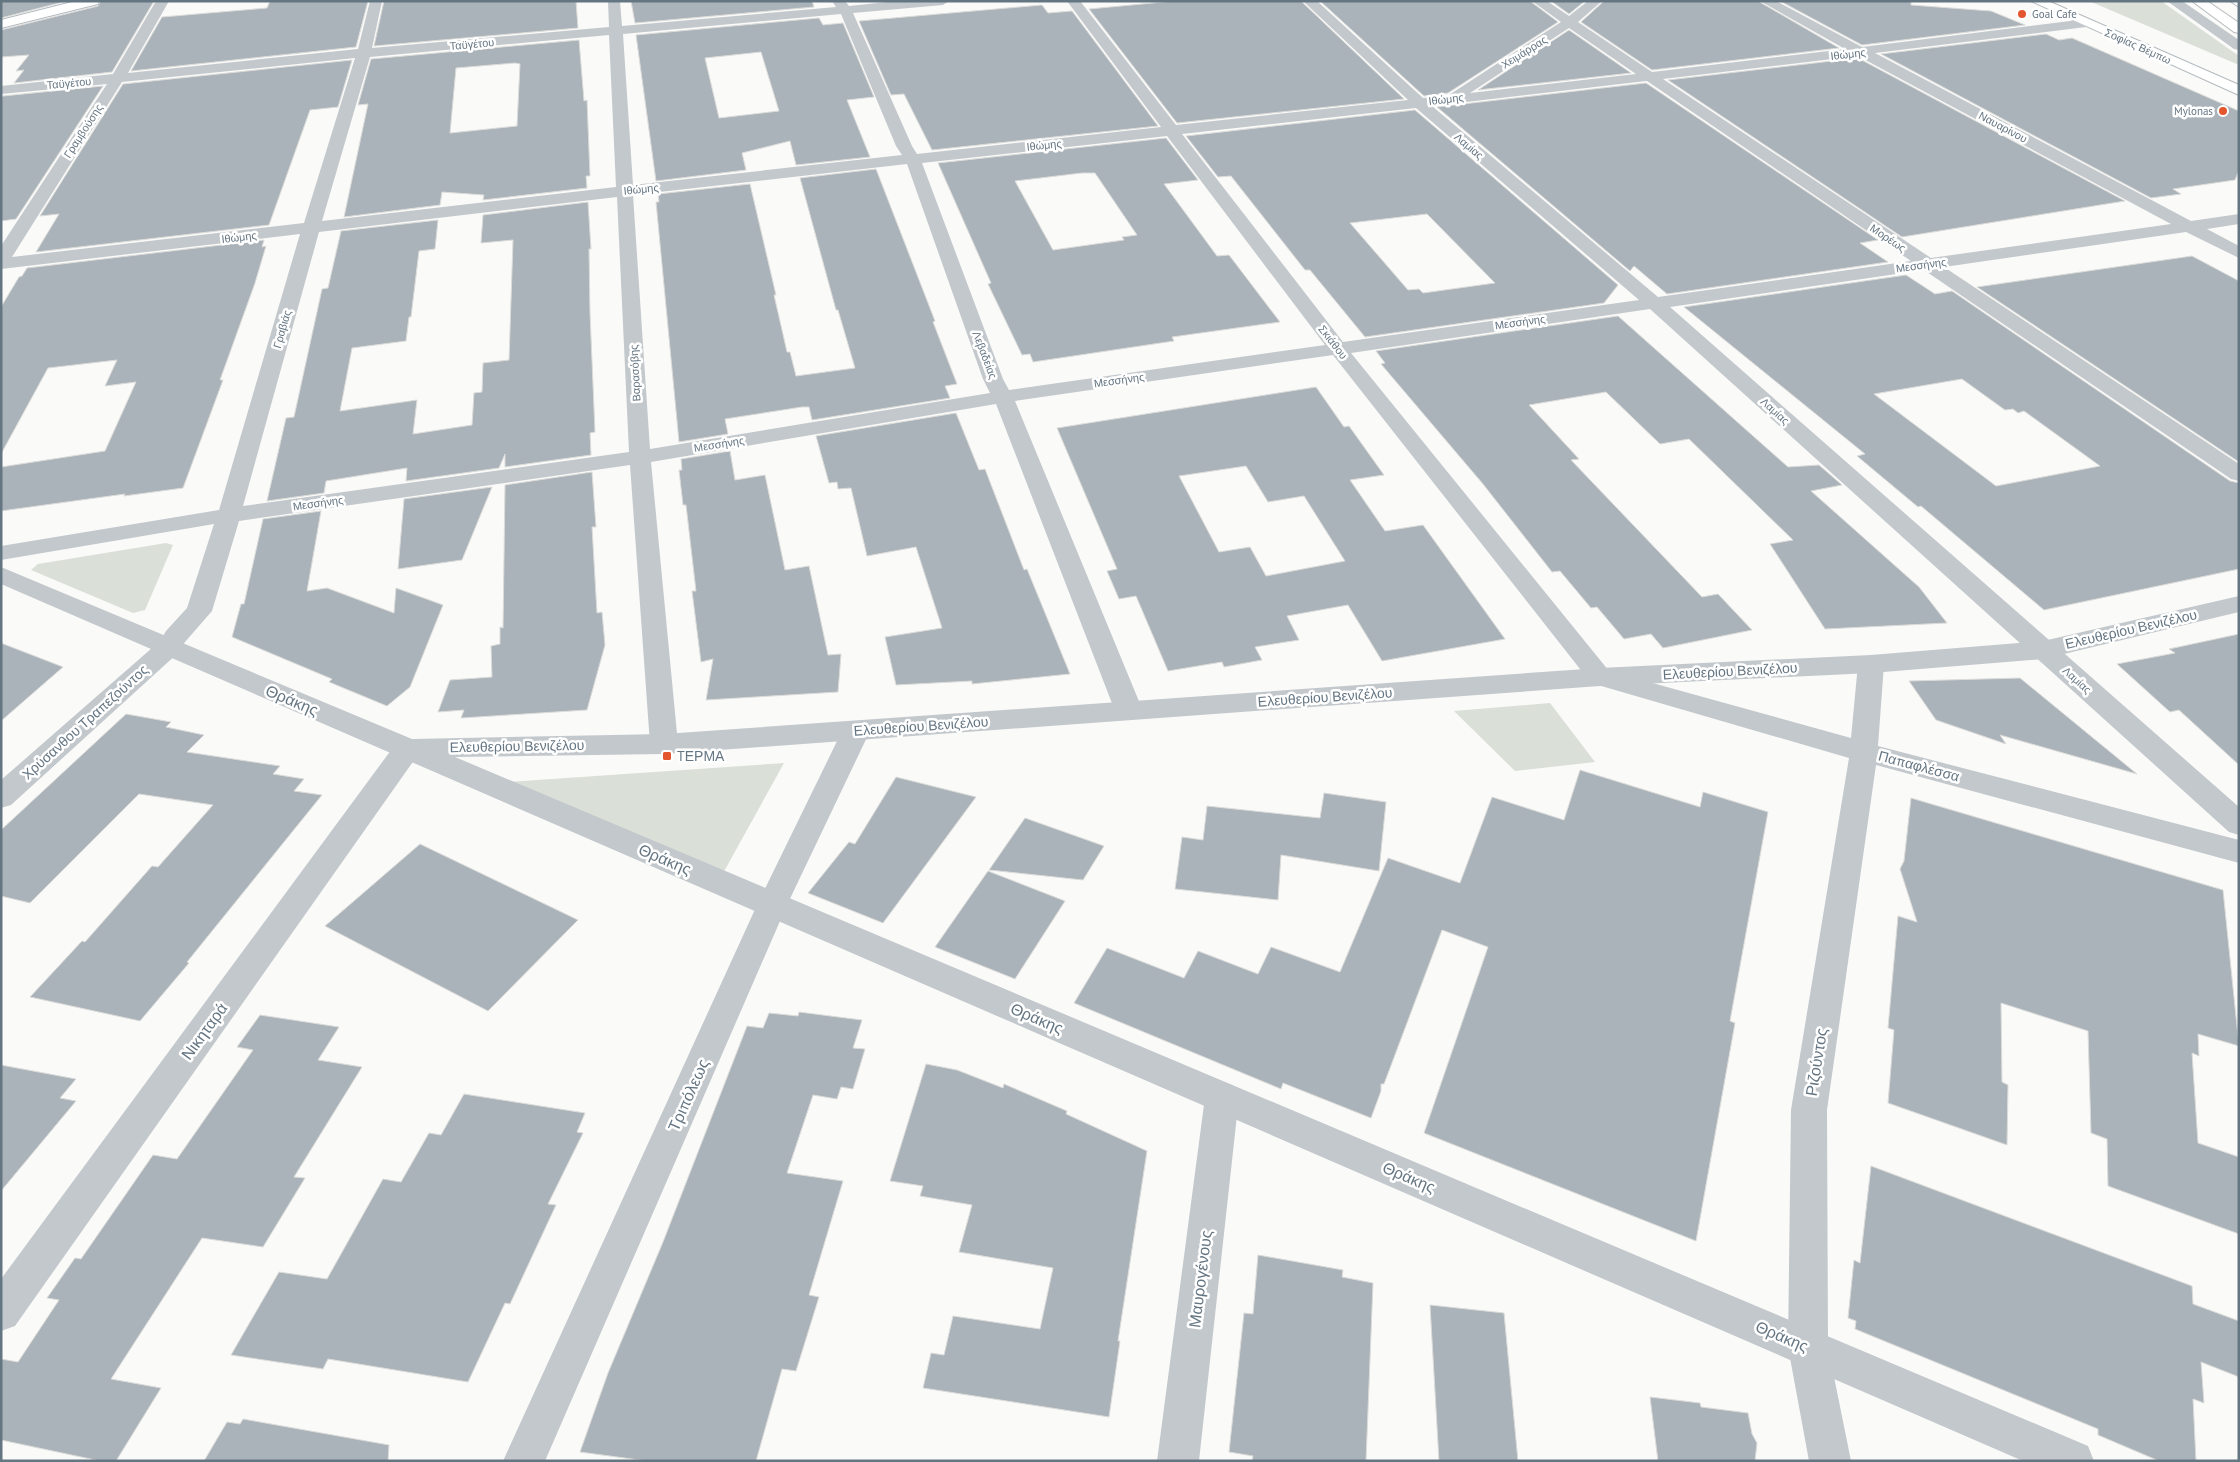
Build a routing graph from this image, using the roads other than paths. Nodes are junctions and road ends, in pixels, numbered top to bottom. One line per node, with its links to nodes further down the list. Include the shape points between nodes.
1 (93, 1): 18 (main road)
2 (163, 1): 26 (street, Γραμβούσης)
3 (376, 1): 24 (street, Γραβιάς)
4 (614, 1): 21 (street, Βαρασόβης)
5 (943, 1): 16 (street, Ταϋγέτου)
6 (1073, 1): 32 (street, Σκιάθου)
7 (1309, 1): 31 (street, Λαμίας)
8 (1538, 1): 17 (street, Μορέως)
9 (1596, 1): 17 (street, Χειμάρρας)
10 (1766, 1): 23 (street, Ναυαρίνου)
11 (2031, 1): 14 (main road)
12 (2173, 1): 22 (street)
13 (2198, 1): 20 (main road)
14 (2037, 2): 15 (main road, Σοφίας Βέμπω); 19 (main road, Σοφίας Βέμπω)
15 (2061, 3): 27 (main road, Σοφίας Βέμπω)
16 (841, 5): 21 (street, Ταϋγέτου); 33 (street, Λεβαδείας, via 904,146)
17 (1570, 22): 25 (street, Μορέως); 30 (street, Χειμάρρας)
18 (1, 24)
19 (2086, 24): 23 (street, Ιθώμης); 29 (main road, Σοφίας Βέμπω)
20 (2239, 29)
21 (616, 32): 24 (street, Ταϋγέτου); 34 (street, Βαρασόβης)
22 (2239, 46)
23 (1862, 52): 25 (street, Ιθώμης); 36 (street, Ναυαρίνου)
24 (364, 53): 26 (street, Ταϋγέτου); 37 (street, Γραβιάς)
25 (1651, 76): 30 (street, Ιθώμης); 41 (street, Μορέως)
26 (117, 79): 28 (street, Ταϋγέτου); 39 (street, Γραμβούσης)
27 (2239, 82)
28 (1, 90)
29 (2239, 91)
30 (1450, 99): 31 (street, Ιθώμης)
31 (1419, 102): 32 (street, Ιθώμης); 42 (street, Λαμίας)
32 (1172, 131): 33 (street, Ιθώμης); 43 (street, Σκιάθου)
33 (913, 158): 34 (street, Ιθώμης); 44 (street, Λεβαδείας, via 993,379)
34 (626, 191): 37 (street, Ιθώμης); 45 (street, Βαρασόβης)
35 (2239, 219): 36 (street, Μεσσήνης)
36 (2189, 226): 38 (street, Ναυαρίνου); 41 (street, Μεσσήνης)
37 (311, 228): 40 (street, Ιθώμης); 47 (street, Γραβιάς)
38 (2239, 254)
39 (1, 260)
40 (1, 264)
41 (1928, 264): 42 (street, Μεσσήνης); 46 (street, Μορέως)
42 (1653, 302): 43 (street, Μεσσήνης); 52 (street, Λαμίας)
43 (1338, 348): 44 (street, Μεσσήνης); 54 (street, Σκιάθου)
44 (1003, 397): 45 (street, Μεσσήνης); 55 (street, Λεβαδείας)
45 (640, 457): 47 (street, Μεσσήνης); 57 (street, Βαρασόβης)
46 (2239, 474)
47 (229, 515): 48 (street, Μεσσήνης); 51 (street, Γραβιάς, via 199,611)
48 (1, 553)
49 (1, 575): 51 (street, Θράκης)
50 (2239, 604): 52 (street, Ελευθερίου Βενιζέλου)
51 (169, 647): 58 (street, Θράκης); 60 (street, Χρύσανθου Τραπεζούντος)
52 (2043, 650): 53 (street, Ελευθερίου Βενιζέλου); 61 (street, Λαμίας)
53 (1871, 664): 54 (street, Ελευθερίου Βενιζέλου); 59 (street, Ριζούντος)
54 (1600, 677): 55 (street, Ελευθερίου Βενιζέλου); 59 (street, Παπαφλέσσα)
55 (1130, 711): 56 (street, Ελευθερίου Βενιζέλου)
56 (856, 731): 57 (street, Ελευθερίου Βενιζέλου); 63 (street, Τριπόλεως)
57 (664, 744): 58 (street, Ελευθερίου Βενιζέλου)
58 (407, 749): 63 (street, Θράκης); 65 (street, Νικηταρά)
59 (1864, 752): 62 (street, Παπαφλέσσα); 66 (street, Ριζούντος, via 1809,1110)
60 (1, 796)
61 (2239, 824)
62 (2239, 852)
63 (772, 905): 64 (street, Θράκης); 67 (street, Τριπόλεως)
64 (1222, 1097): 66 (street, Θράκης); 68 (street, Μαυρογένους)
65 (1, 1312)
66 (1808, 1347): 69 (street, Ριζούντος); 70 (street, Θράκης)
67 (524, 1461)
68 (1178, 1461)
69 (1830, 1461)
70 (2073, 1461)

